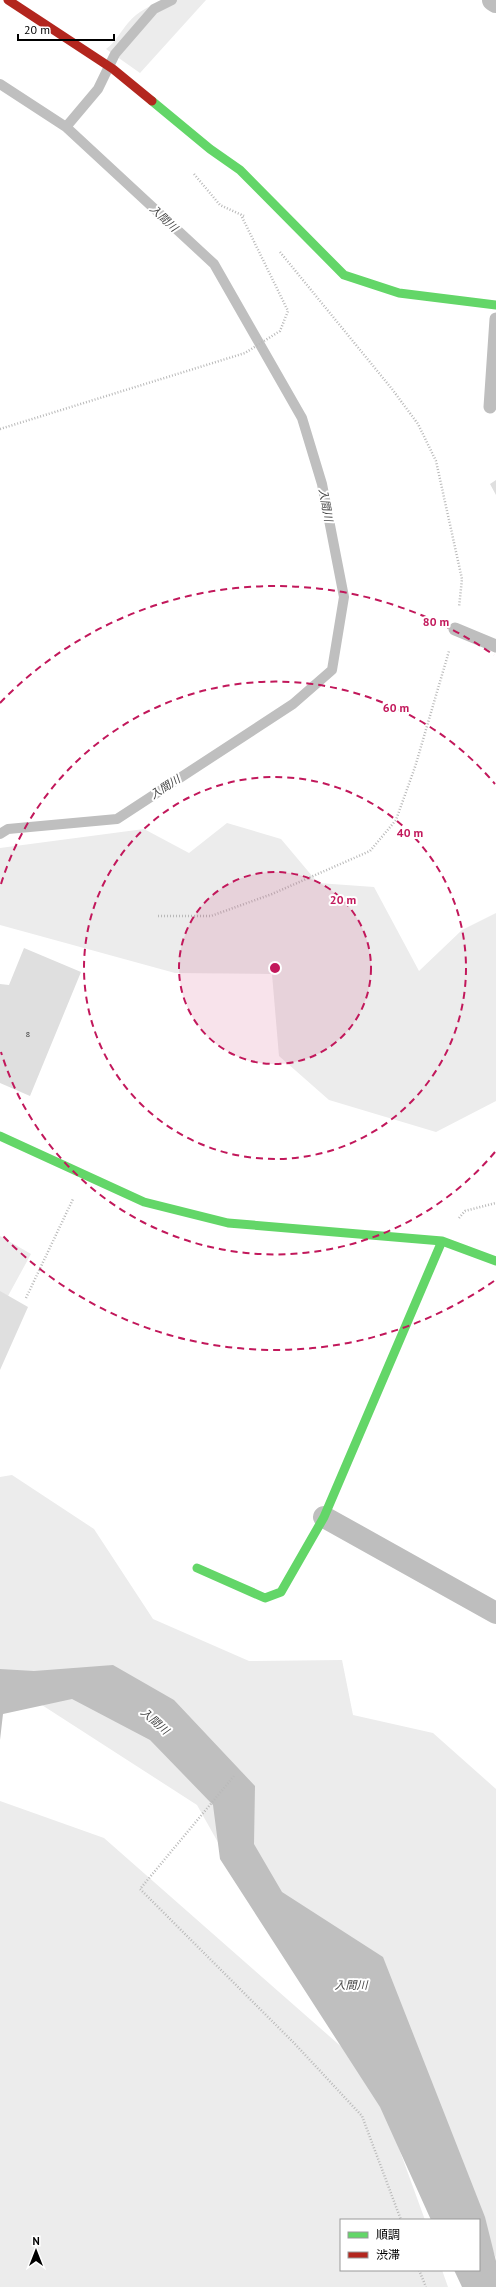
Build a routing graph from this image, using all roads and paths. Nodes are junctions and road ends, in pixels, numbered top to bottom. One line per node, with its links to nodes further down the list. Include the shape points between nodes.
1 (8, 0): 9 (street, via 112,69 210,149 240,170 344,275 388,291)
2 (493, 0): 3 (street)
3 (496, 2)
4 (190, 169): 6 (path, via 220,205)
5 (236, 206): 6 (path)
6 (240, 213): 7 (path); 12 (path, via 288,311 280,331 245,353)
7 (251, 222)
8 (277, 250): 13 (path, via 392,389 418,424 436,461 462,579)
9 (496, 306)
10 (496, 319): 11 (lane)
11 (490, 407)
12 (0, 429)
13 (455, 629): 14 (lane); 15 (path, via 433,710 396,820 370,851 272,894 211,916)
14 (496, 646)
15 (158, 916)
16 (0, 1136): 17 (street)
17 (86, 1176): 19 (street, via 144,1202 228,1223); 21 (path)
18 (496, 1203): 19 (path, via 465,1211)
19 (442, 1241): 20 (street); 22 (street)
20 (496, 1261)
21 (26, 1298)
22 (324, 1517): 23 (street, via 281,1592 265,1598); 24 (street)
23 (197, 1568)
24 (496, 1613)
25 (234, 1776): 26 (path, via 140,1890 295,2044 362,2116)
26 (401, 2219)
27 (420, 2271): 28 (path)
28 (426, 2287)

